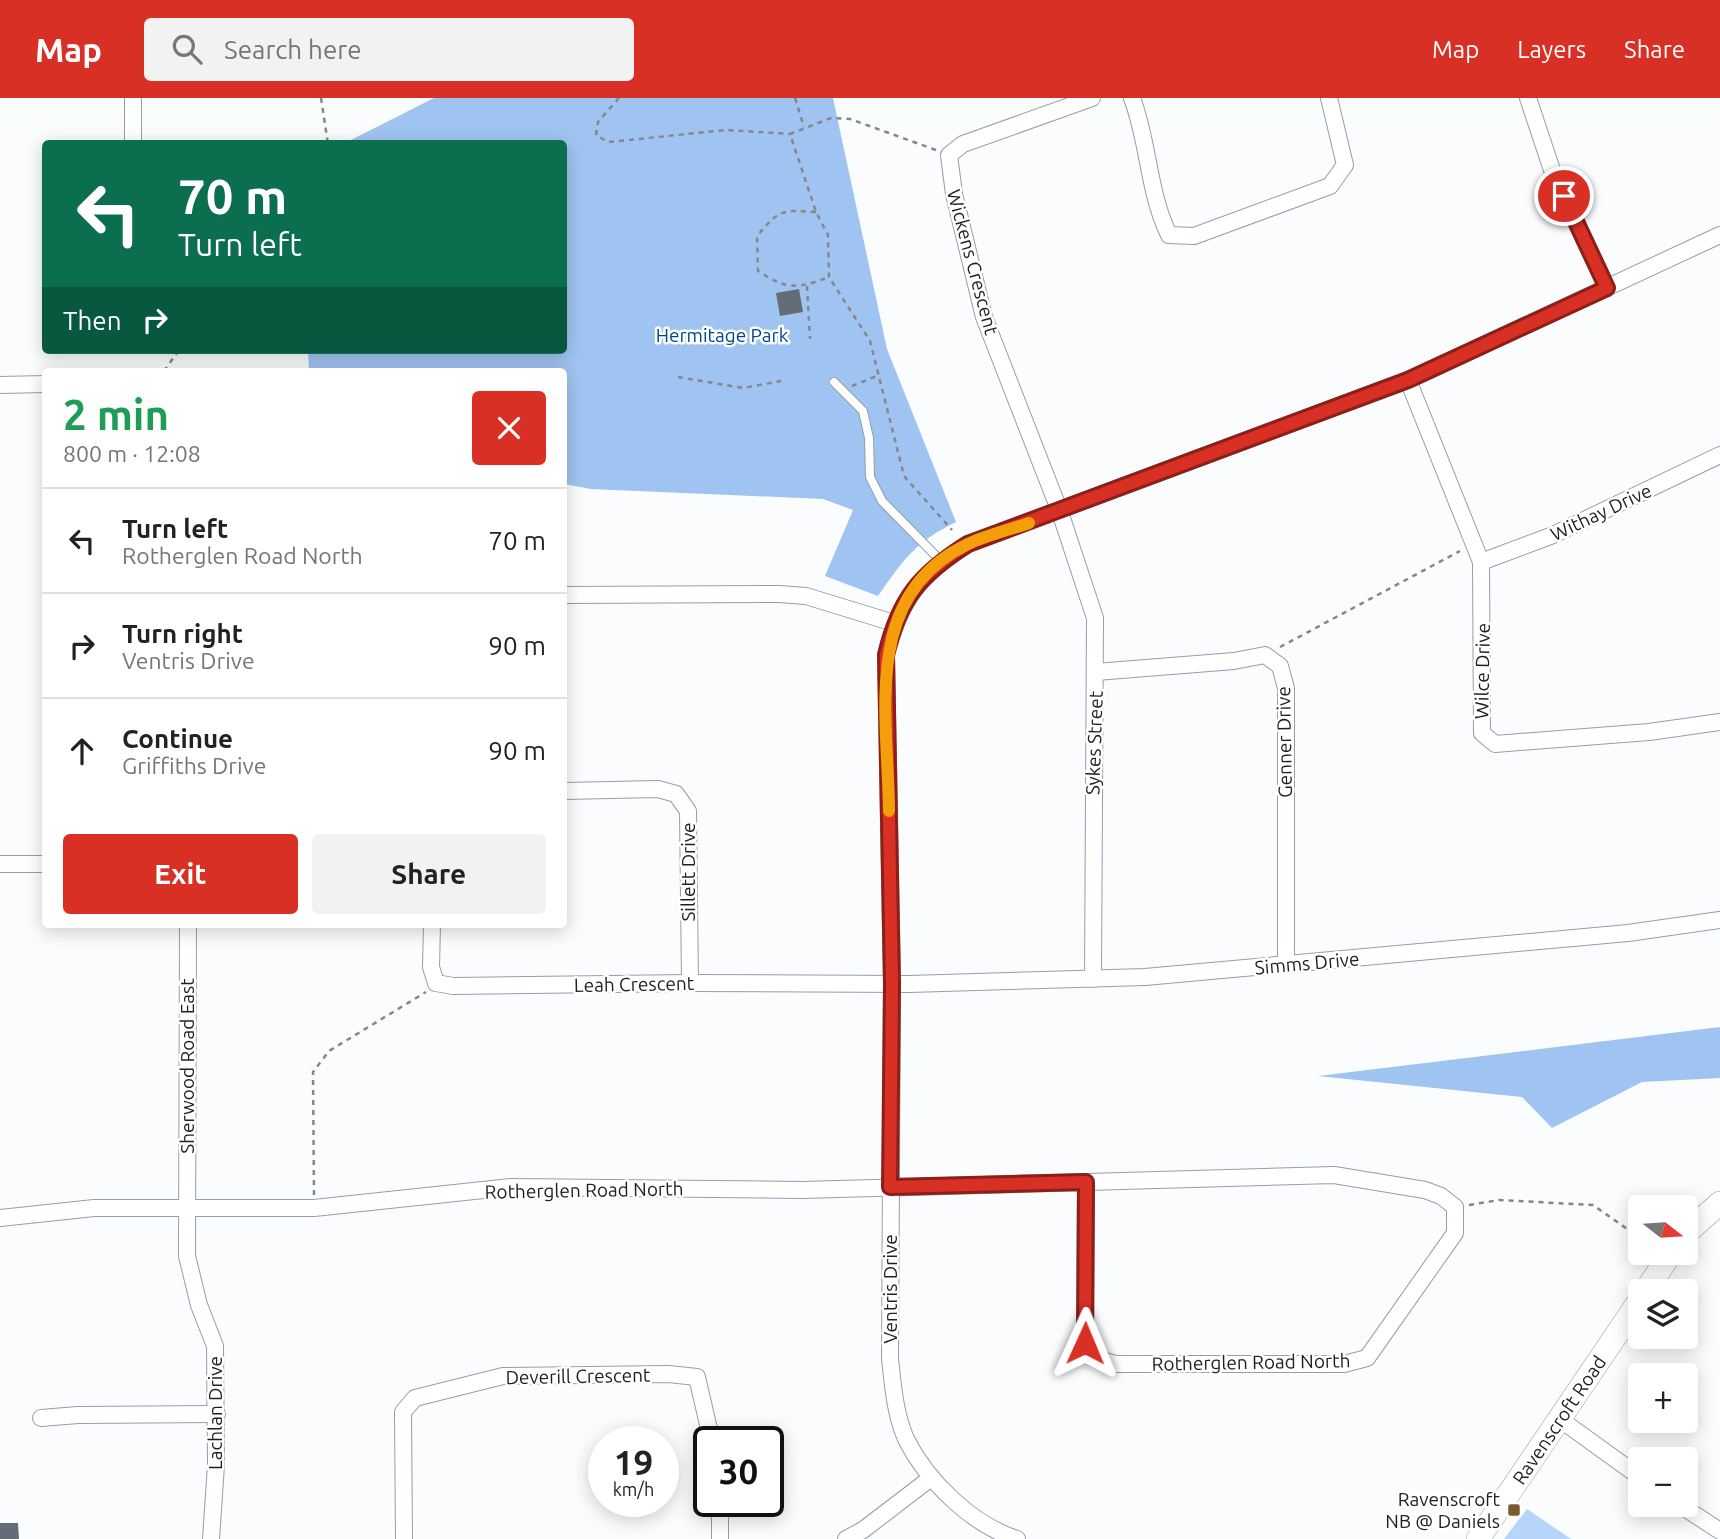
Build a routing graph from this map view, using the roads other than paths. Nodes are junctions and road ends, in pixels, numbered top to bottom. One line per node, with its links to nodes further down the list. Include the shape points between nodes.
1 (133, 98): 6 (street)
2 (1092, 98): 14 (street, Wickens Crescent, via 963,144 949,155 984,317)
3 (1132, 98): 4 (street, via 1157,212 1169,235 1194,236 1329,186 1345,165)
4 (1329, 98)
5 (1528, 98): 8 (street, via 1553,173)
6 (133, 140)
7 (1720, 235): 8 (street, Ventris Drive)
8 (1607, 288): 9 (street, Ventris Drive)
9 (1408, 380): 14 (street, Ventris Drive); 16 (street, Wilce Drive)
10 (834, 382): 15 (lane, via 863,411 870,477 882,501)
11 (42, 384): 12 (street)
12 (0, 385)
13 (1720, 456): 16 (street, Withay Drive, via 1553,535)
14 (1060, 512): 15 (street, Ventris Drive, via 968,544); 19 (street, Sykes Street, via 1095,618)
15 (941, 561): 18 (street, Ventris Drive, via 912,589)
16 (1481, 562): 20 (street, Wilce Drive, via 1482,733 1495,744)
17 (567, 595): 18 (street, via 806,596)
18 (894, 623): 30 (street, Ventris Drive, via 886,655)
19 (1096, 672): 27 (street, Genner Drive, via 1265,655 1280,666 1286,688); 28 (street, Sykes Street)
20 (1720, 722)
21 (567, 791): 29 (street, Sillett Drive, via 658,789 676,794 688,811)
22 (0, 864): 23 (street)
23 (42, 864)
24 (1720, 920): 27 (street, Simms Drive)
25 (188, 928): 34 (street, Sherwood Road East)
26 (432, 928): 29 (street, Leah Crescent, via 431,967 436,982 453,986)
27 (1286, 965): 28 (street, Simms Drive)
28 (1093, 979): 30 (street, Simms Drive)
29 (690, 983): 30 (street, Leah Crescent)
30 (892, 984): 32 (street, Ventris Drive)
31 (1086, 1182): 31 (street, Rotherglen Road North, via 1085,1343 1098,1359 1115,1364 1344,1364 1367,1359 1455,1233 1455,1207 1441,1196 1334,1175); 32 (street, Rotherglen Road North)
32 (890, 1187): 34 (street, Rotherglen Road North, via 511,1187 314,1208); 43 (street, Ventris Drive, via 890,1359 895,1402 906,1438)
33 (1720, 1203): 36 (street)
34 (186, 1207): 35 (street, Rotherglen Road North, via 94,1208); 38 (street, Lachlan Drive, via 187,1256 215,1346)
35 (0, 1218)
36 (1698, 1222)
37 (1628, 1318): 40 (street, Ravenscroft Road)
38 (217, 1415): 39 (street); 47 (street, Lachlan Drive)
39 (41, 1418)
40 (1561, 1420): 42 (street); 52 (street, Ravenscroft Road)
41 (708, 1426): 48 (street, Deverill Crescent, via 697,1377 668,1374 503,1376 415,1398 403,1412)
42 (1628, 1467)
43 (932, 1478): 50 (street); 51 (street, Ventris Drive, via 982,1521)
44 (720, 1517): 49 (street)
45 (1698, 1517): 46 (street)
46 (1720, 1531)
47 (211, 1539)
48 (404, 1539)
49 (720, 1539)
50 (846, 1539)
51 (1017, 1539)
52 (1478, 1539)

